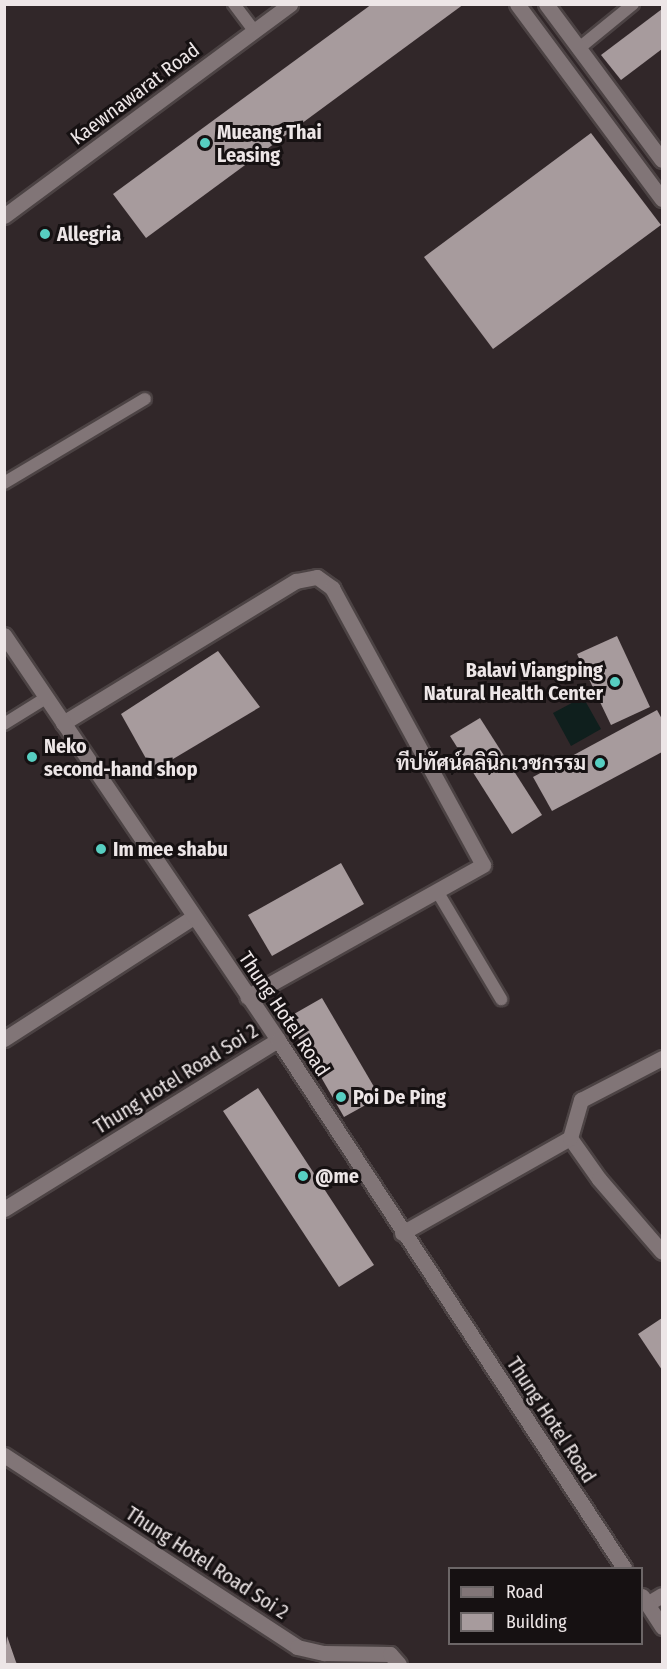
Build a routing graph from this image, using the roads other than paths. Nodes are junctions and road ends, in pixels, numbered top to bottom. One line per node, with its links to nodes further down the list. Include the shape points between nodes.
1 (234, 4): 6 (lane)
2 (290, 4): 6 (street, Kaewnawarat Road)
3 (517, 4): 9 (street)
4 (546, 4): 7 (street)
5 (633, 4): 7 (lane)
6 (254, 32): 10 (street, Kaewnawarat Road)
7 (578, 49): 8 (street)
8 (663, 160)
9 (663, 199)
10 (4, 216)
11 (145, 399): 12 (lane)
12 (4, 483)
13 (4, 635): 14 (street, Thung Hotel Road)
14 (46, 698): 15 (street, Thung Hotel Road); 16 (lane)
15 (63, 723): 17 (street, via 296,581 317,577 332,588 483,865); 18 (street, Thung Hotel Road)
16 (4, 724)
17 (437, 891): 19 (street); 20 (lane)
18 (193, 917): 19 (street, Thung Hotel Road); 21 (street)
19 (248, 997): 22 (street, Thung Hotel Road)
20 (501, 999)
21 (4, 1039)
22 (278, 1040): 25 (street, Thung Hotel Road Soi 2); 26 (street, Thung Hotel Road)
23 (663, 1058): 24 (street, via 581,1101)
24 (570, 1138): 26 (street); 27 (street, via 599,1179)
25 (4, 1209)
26 (402, 1233): 29 (street, Thung Hotel Road)
27 (663, 1252)
28 (4, 1455): 33 (street, Thung Hotel Road Soi 2, via 297,1647 324,1653 390,1654)
29 (623, 1567)
30 (663, 1595): 31 (street)
31 (644, 1600): 32 (street)
32 (663, 1628)
33 (399, 1665)

